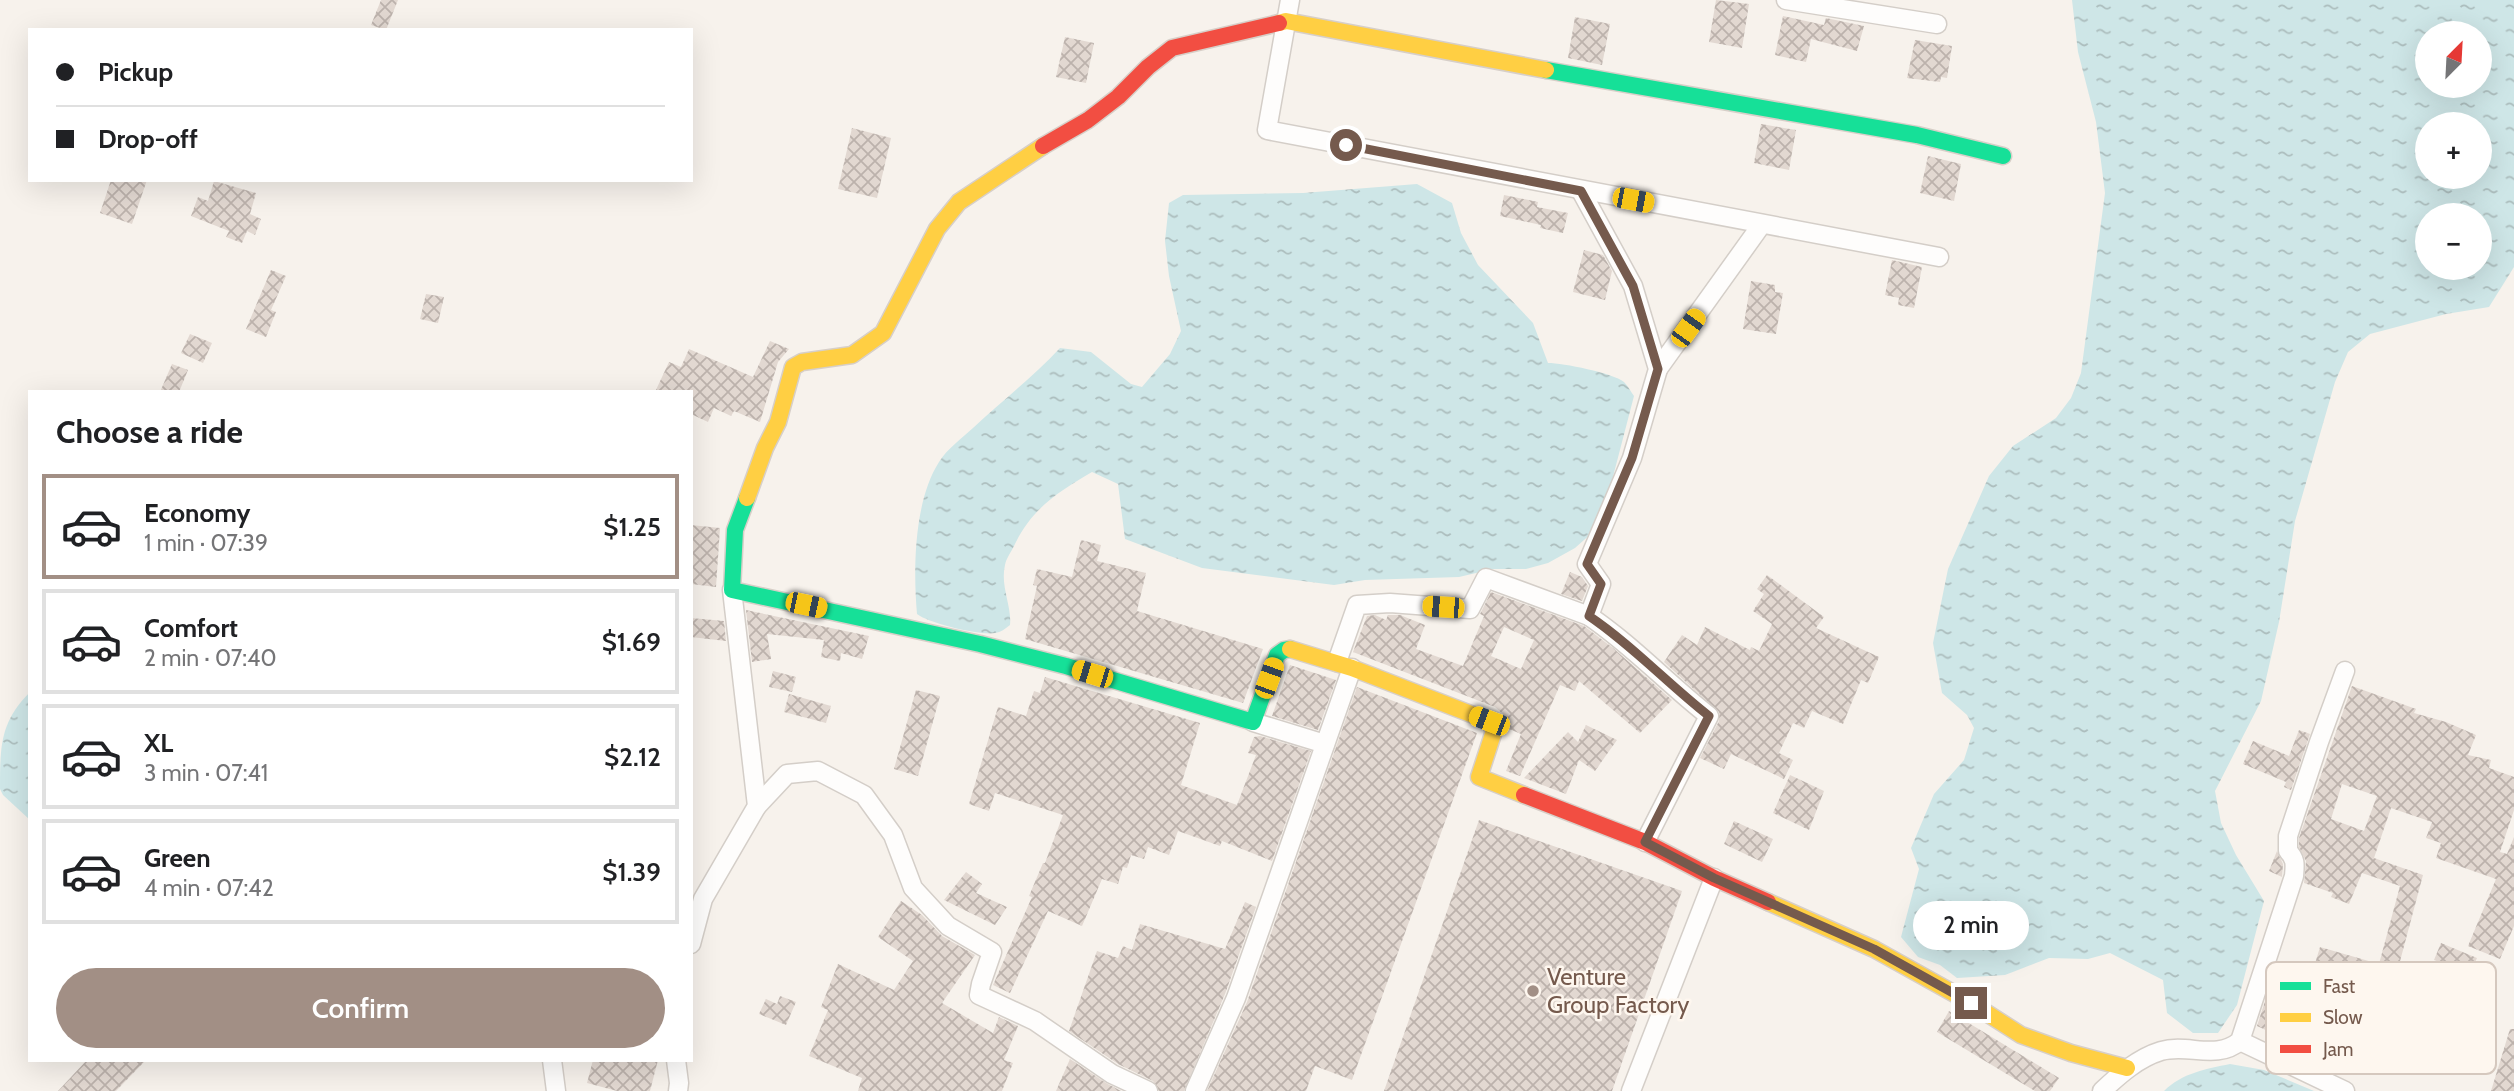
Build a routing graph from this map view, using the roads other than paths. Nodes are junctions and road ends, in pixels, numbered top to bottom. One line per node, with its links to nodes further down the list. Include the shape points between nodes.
1 (1290, 0): 4 (street)
2 (1786, 0): 3 (street)
3 (1825, 3): 5 (street)
4 (1286, 21): 6 (street, via 1917,135); 7 (street, via 1267,130); 11 (street, via 1172,48 1088,120 959,202 937,229 883,333 852,355 793,367 778,422 735,530)
5 (1937, 24)
6 (2003, 156)
7 (1581, 191): 8 (street); 10 (street, via 1633,286)
8 (1762, 224): 9 (street); 10 (street)
9 (1939, 257)
10 (1658, 369): 12 (street, via 1632,458 1587,564 1601,584)
11 (732, 590): 15 (street, via 980,644); 17 (street)
12 (1589, 616): 13 (street, via 1486,578 1470,609 1357,605); 18 (street, via 1709,716)
13 (1344, 665): 15 (street, via 1294,649 1276,655); 16 (street); 18 (street, via 1489,721 1494,731 1479,777)
14 (2346, 671): 21 (street, via 2288,836 2294,876)
15 (1253, 722): 16 (street)
16 (1325, 744): 30 (street, via 1236,998)
17 (757, 806): 20 (street, via 703,899); 29 (street, via 787,775 818,771 864,795 893,835 913,888 947,926 992,952 979,995 1035,1021 1112,1074)
18 (1645, 842): 19 (street)
19 (1714, 878): 25 (street, via 1874,949 2021,1035); 31 (street)
20 (693, 936)
21 (2240, 1041): 22 (street); 25 (street, via 2217,1052 2160,1051)
22 (2266, 1053)
23 (552, 1062): 27 (street)
24 (676, 1062): 28 (street)
25 (2127, 1068): 32 (street)
26 (2309, 1074): 33 (street)
27 (556, 1091)
28 (678, 1091)
29 (1148, 1091)
30 (1195, 1091)
31 (1632, 1091)
32 (2102, 1091)
33 (2345, 1091)

